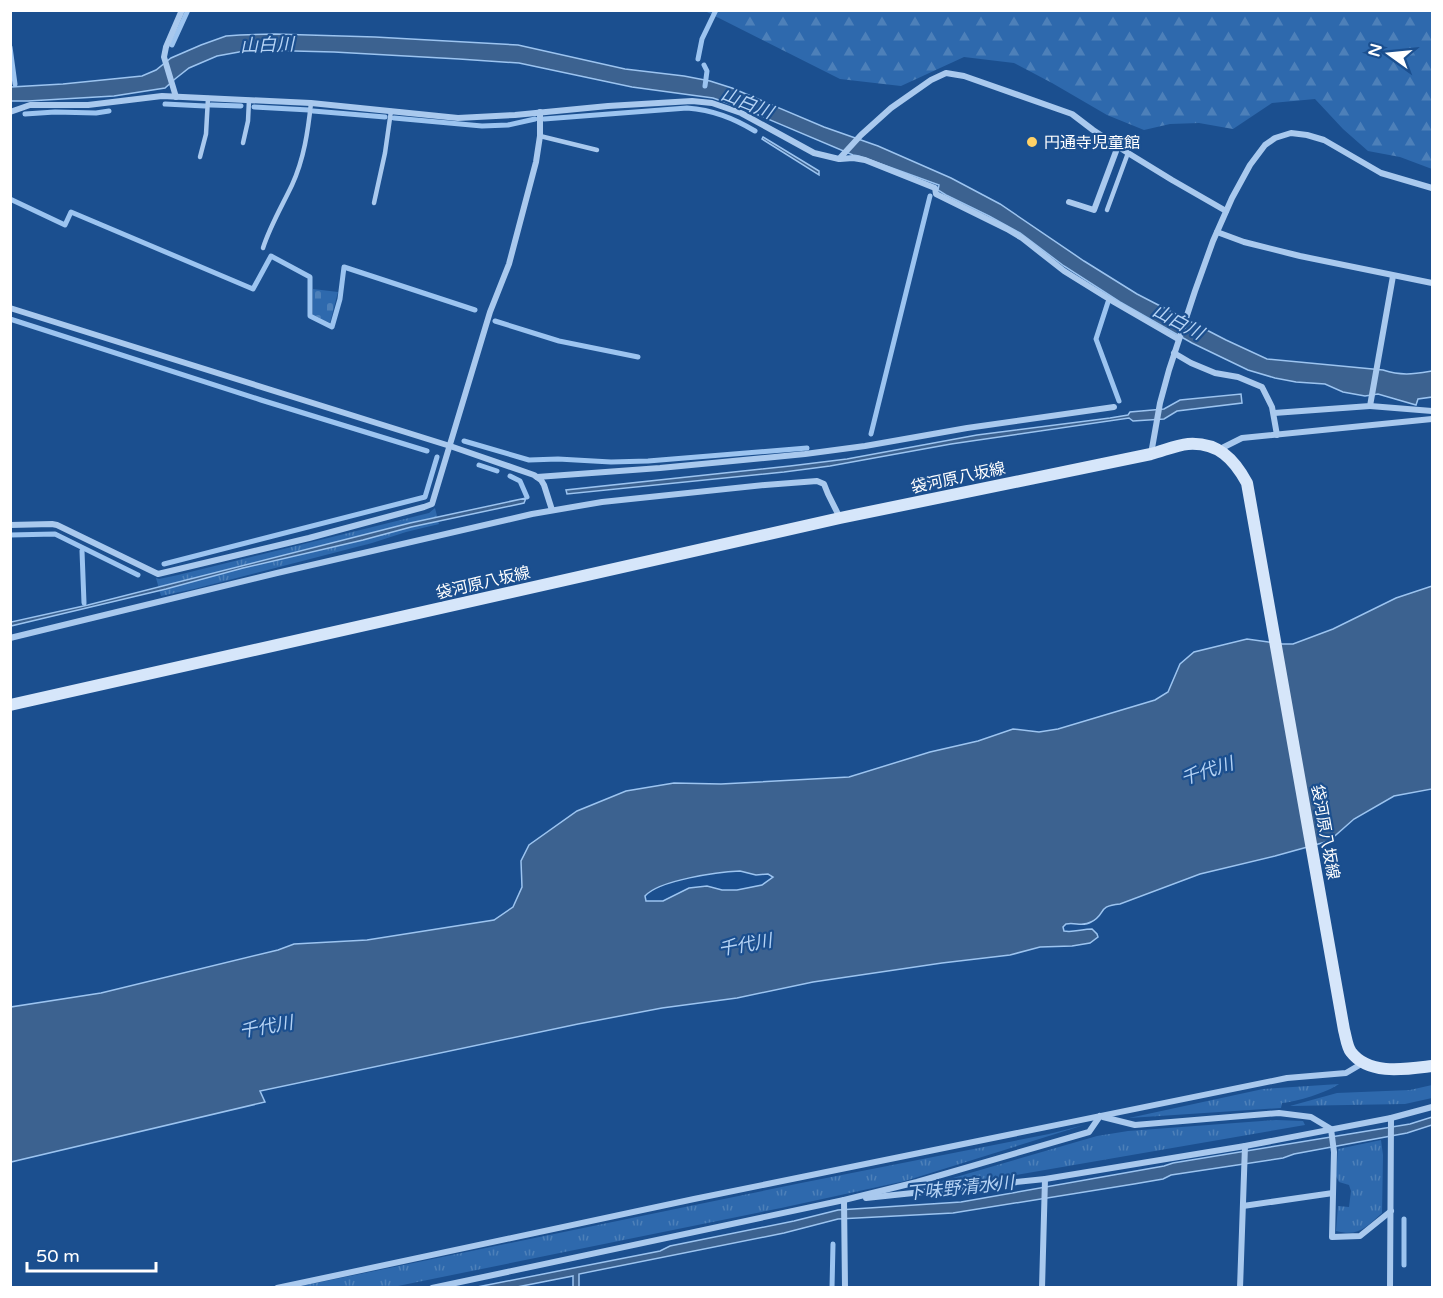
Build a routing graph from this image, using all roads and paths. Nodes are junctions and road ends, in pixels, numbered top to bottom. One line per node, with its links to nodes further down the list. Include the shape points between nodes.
1 (182, 10): 2 (street, via 164,57)
2 (176, 97): 3 (street); 7 (street, via 88,105 30,105)
3 (208, 98): 4 (street); 15 (lane)
4 (249, 100): 5 (street); 10 (lane)
5 (312, 103): 6 (street); 22 (lane, via 308,134 293,183)
6 (391, 111): 8 (street, via 458,117); 18 (lane)
7 (10, 112)
8 (540, 112): 9 (street); 14 (street, via 692,100 741,112 814,153)
9 (540, 136): 12 (lane); 34 (street, via 509,264 490,312)
10 (243, 142)
11 (1118, 146): 13 (street); 14 (street, via 1072,114 946,73 891,108); 17 (street, via 1094,210)
12 (597, 150)
13 (1128, 153): 19 (lane); 20 (street)
14 (842, 156): 26 (street, via 865,160 935,188 940,197 1022,238 1064,271)
15 (200, 157)
16 (1432, 188): 20 (street, via 1381,173 1324,140 1291,133 1264,145)
17 (1069, 202)
18 (374, 203)
19 (1107, 210)
20 (1226, 211): 21 (street)
21 (1217, 232): 23 (street, via 1244,242); 26 (street)
22 (262, 248)
23 (1393, 276): 24 (street); 28 (street)
24 (1432, 284)
25 (10, 308): 34 (street)
26 (1179, 338): 27 (street)
27 (1174, 353): 31 (street, via 1215,373 1262,387); 36 (street)
28 (1370, 406): 30 (street); 31 (street)
29 (1114, 407): 37 (street, via 806,454)
30 (1432, 411)
31 (1274, 413): 33 (street)
32 (1432, 419): 33 (street)
33 (1277, 435): 35 (street, via 1242,438)
34 (450, 446): 37 (street); 40 (street, via 432,504 158,574 57,525)
35 (1223, 453): 36 (main road, 袋河原八坂線, via 1204,445 1188,444); 43 (main road, 袋河原八坂線, via 1247,483 1344,1030 1350,1051)
36 (1151, 454): 39 (main road, 袋河原八坂線)
37 (536, 477): 38 (street, via 544,485)
38 (552, 510): 39 (street, via 817,481 824,484); 41 (street)
39 (840, 518): 42 (main road, 袋河原八坂線)
40 (10, 525)
41 (10, 638)
42 (10, 705)
43 (1363, 1063): 44 (main road, via 1403,1069); 46 (street, via 1346,1072 1287,1078)
44 (1432, 1066)
45 (1432, 1107): 47 (street)
46 (1100, 1116): 48 (street, via 1135,1125 1279,1113 1311,1117); 52 (street, via 1089,1132); 55 (street)
47 (1391, 1118): 48 (street); 54 (street)
48 (1331, 1129): 49 (street); 51 (street)
49 (1245, 1146): 50 (street); 53 (street)
50 (1045, 1179): 52 (street); 58 (street)
51 (1333, 1193): 53 (street); 54 (street, via 1332,1237 1360,1236)
52 (844, 1200): 56 (street); 57 (street)
53 (1243, 1206): 59 (street)
54 (1391, 1211): 60 (street)
55 (277, 1287)
56 (432, 1287)
57 (845, 1287)
58 (1042, 1287)
59 (1240, 1287)
60 (1390, 1287)

